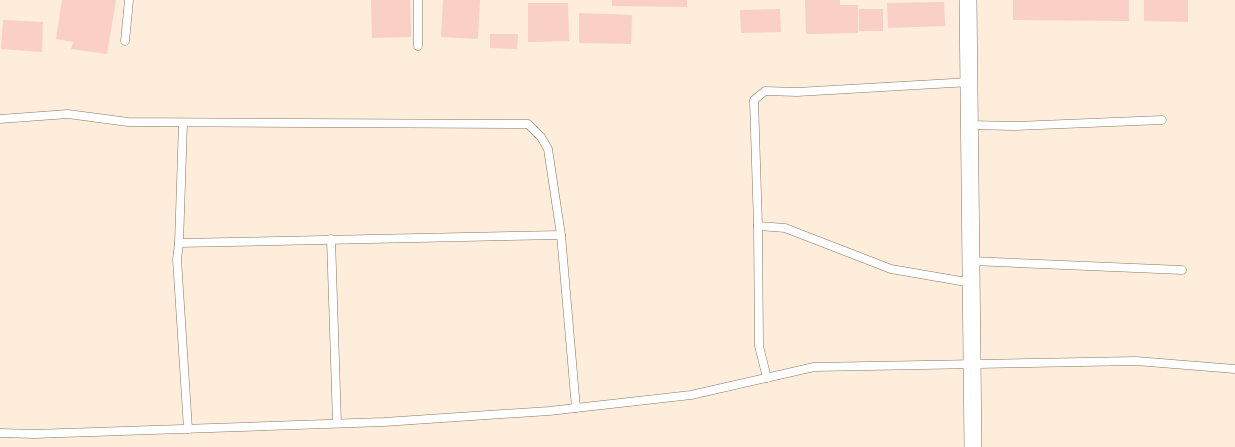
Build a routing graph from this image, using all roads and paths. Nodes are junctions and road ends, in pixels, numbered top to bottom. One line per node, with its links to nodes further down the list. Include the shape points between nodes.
1 (129, 0): 4 (lane)
2 (418, 0): 5 (lane)
3 (968, 0): 6 (street)
4 (125, 41)
5 (418, 46)
6 (970, 82): 10 (street); 11 (lane, via 797,92 765,91 754,100)
7 (0, 119): 9 (lane, via 68,114 128,122)
8 (1162, 120): 10 (lane, via 1014,126)
9 (183, 123): 12 (lane, via 528,124 541,137 548,149); 14 (lane)
10 (970, 125): 15 (street)
11 (758, 226): 17 (lane, via 785,228 891,269); 20 (lane, via 759,346)
12 (561, 235): 13 (lane); 21 (lane)
13 (331, 239): 14 (lane); 22 (lane)
14 (179, 243): 23 (lane, via 177,258)
15 (972, 261): 16 (lane); 17 (street)
16 (1182, 270)
17 (972, 283): 18 (street)
18 (974, 364): 19 (lane, via 1136,361); 20 (lane, via 814,367); 25 (street)
19 (1235, 369)
20 (766, 378): 21 (lane, via 691,395)
21 (576, 408): 22 (lane)
22 (337, 423): 23 (lane)
23 (188, 429): 24 (lane)
24 (0, 433)
25 (973, 447)

